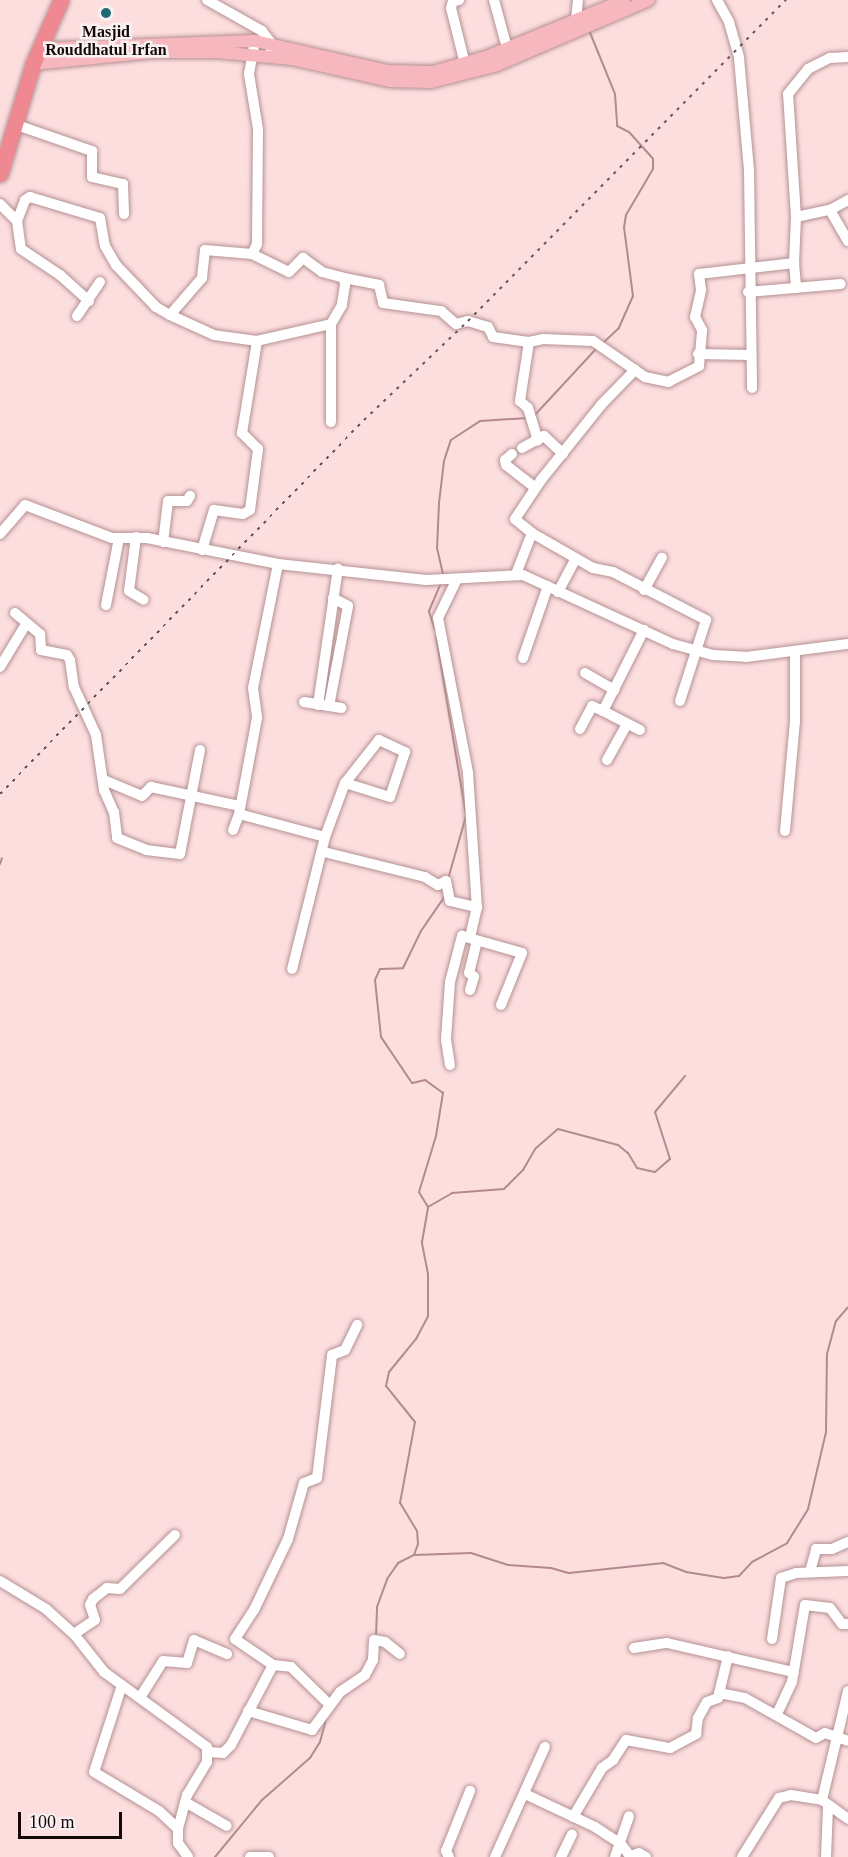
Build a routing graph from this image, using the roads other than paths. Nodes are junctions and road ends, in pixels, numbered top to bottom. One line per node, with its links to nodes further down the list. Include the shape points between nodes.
1 (61, 0): 12 (highway)
2 (207, 0): 13 (street, via 255,27)
3 (459, 0): 16 (street, via 453,1 451,8)
4 (494, 0): 11 (street)
5 (578, 0): 9 (street)
6 (624, 0): 9 (main road)
7 (649, 0): 13 (main road, via 497,65 446,80 390,81)
8 (717, 0): 28 (street, via 729,22 739,58 749,170)
9 (576, 19): 11 (main road)
10 (254, 47): 12 (main road); 13 (main road); 15 (main road); 26 (street, via 249,74 258,129 259,224)
11 (507, 48): 16 (main road)
12 (39, 49): 15 (highway)
13 (271, 49): 16 (main road, via 387,71 433,72)
14 (848, 57): 23 (street, via 830,58 808,69 788,94)
15 (33, 64): 17 (highway)
16 (465, 64)
17 (14, 124): 18 (highway); 22 (street, via 92,151 93,177 123,184)
18 (0, 174)
19 (848, 200): 21 (street)
20 (0, 204): 24 (street)
21 (830, 210): 23 (street); 25 (street)
22 (124, 214)
23 (796, 217): 27 (street)
24 (17, 221): 34 (street, via 21,249 47,265); 35 (street, via 30,197 100,218 105,246 116,265 156,307)
25 (848, 241)
26 (252, 254): 29 (street, via 289,272 303,258 322,272); 35 (street, via 205,250 202,278)
27 (794, 263): 28 (street); 32 (street)
28 (748, 265): 33 (street); 40 (street, via 699,274 695,309 702,330)
29 (344, 278): 37 (street, via 344,298); 39 (street, via 379,285 383,303 441,311 456,324 468,321 488,327 493,337)
30 (100, 282): 34 (street)
31 (841, 284): 32 (street)
32 (796, 288): 33 (street)
33 (748, 292): 41 (street)
34 (88, 301): 36 (street)
35 (170, 315): 38 (street, via 214,334)
36 (76, 316)
37 (331, 324): 38 (street); 44 (street)
38 (257, 341): 54 (street, via 242,433 258,449 250,510 243,514 214,510)
39 (529, 342): 42 (street, via 593,341); 45 (street, via 520,401 528,408)
40 (699, 354): 41 (street); 42 (street, via 698,368 673,381 654,380)
41 (750, 355): 43 (street)
42 (635, 370): 46 (street, via 601,405)
43 (752, 388)
44 (331, 422)
45 (538, 441): 46 (street, via 546,437); 47 (street, via 505,460)
46 (563, 454): 47 (street)
47 (535, 488): 49 (street, via 515,519)
48 (190, 496): 53 (street, via 187,501 168,501)
49 (532, 533): 55 (street); 59 (street)
50 (0, 534): 52 (street, via 23,505)
51 (136, 537): 52 (street); 53 (street); 64 (street, via 129,591)
52 (119, 538): 65 (street)
53 (163, 542): 54 (street)
54 (202, 550): 57 (street)
55 (576, 558): 61 (street); 62 (street)
56 (662, 558): 62 (street)
57 (278, 564): 58 (street); 89 (street, via 253,688 257,718)
58 (338, 568): 60 (street, via 426,580); 63 (street)
59 (516, 574): 60 (street); 61 (street)
60 (457, 579): 94 (street, via 438,618 468,773)
61 (553, 589): 68 (street); 72 (street)
62 (644, 590): 70 (street, via 706,620)
63 (333, 598): 78 (street); 78 (street, via 348,606)
64 (144, 600)
65 (106, 605)
66 (15, 613): 67 (street)
67 (26, 624): 73 (street); 86 (street, via 42,637 41,650 69,657 74,687 96,735)
68 (644, 630): 70 (street); 75 (street)
69 (848, 645): 71 (street)
70 (695, 651): 71 (street, via 732,658); 76 (street)
71 (795, 651): 91 (street, via 795,722)
72 (523, 658)
73 (0, 667)
74 (585, 673): 75 (street)
75 (614, 690): 80 (street)
76 (680, 701)
77 (304, 702): 78 (street)
78 (323, 705): 79 (street)
79 (342, 708)
80 (603, 711): 81 (street); 82 (street, via 592,706)
81 (627, 723): 83 (street); 85 (street)
82 (580, 729)
83 (640, 730)
84 (200, 750): 88 (street)
85 (607, 760)
86 (104, 780): 88 (street, via 142,796 151,787); 88 (street, via 114,812 115,836 146,850 180,854)
87 (345, 783): 87 (street, via 381,740 405,752 390,797); 92 (street)
88 (193, 798): 89 (street)
89 (239, 810): 90 (street); 92 (street)
90 (233, 830)
91 (785, 831)
92 (325, 837): 93 (street)
93 (324, 852): 94 (street, via 426,877 438,885 448,882 450,901); 96 (street)
94 (477, 908): 95 (street)
95 (473, 939): 97 (street, via 469,973 474,977); 98 (street, via 522,953); 99 (street, via 461,937 450,982 446,1039)
96 (292, 969)
97 (470, 990)
98 (501, 1005)
99 (450, 1065)
100 (357, 1325): 113 (street, via 345,1350 332,1355 317,1478 304,1483 288,1539 254,1610 235,1639)
101 (175, 1535): 107 (street, via 120,1589 107,1588 93,1599 90,1605 95,1620)
102 (848, 1542): 104 (street, via 832,1549 816,1549)
103 (848, 1571): 104 (street)
104 (810, 1572): 108 (street, via 779,1581)
105 (0, 1581): 107 (street, via 46,1609)
106 (848, 1624): 114 (street, via 842,1624 830,1608 805,1605)
107 (74, 1634): 115 (street, via 104,1672)
108 (772, 1639)
109 (634, 1648): 112 (street, via 668,1643)
110 (227, 1654): 118 (street, via 194,1640 187,1663 163,1661)
111 (400, 1654): 119 (street, via 385,1642 374,1641 368,1670)
112 (728, 1656): 114 (street); 117 (street)
113 (273, 1665): 119 (street, via 291,1667); 120 (street)
114 (794, 1672): 121 (street)
115 (122, 1685): 118 (street); 134 (street, via 94,1772 159,1811)
116 (848, 1691): 122 (street)
117 (719, 1693): 121 (street, via 745,1698); 130 (street, via 715,1701 707,1702 698,1718 696,1734 685,1737 674,1748 626,1740 613,1760 602,1768)
118 (141, 1696): 125 (street, via 202,1742)
119 (330, 1705): 120 (street, via 309,1731)
120 (248, 1711): 125 (street, via 226,1751)
121 (777, 1714): 122 (street, via 816,1738 825,1733)
122 (836, 1736): 123 (street); 129 (street)
123 (848, 1741)
124 (545, 1747): 127 (street)
125 (208, 1752): 128 (street)
126 (470, 1791): 140 (street, via 446,1851)
127 (525, 1794): 130 (street); 141 (street)
128 (185, 1802): 133 (street); 134 (street)
129 (825, 1803): 132 (street); 145 (street, via 791,1796 779,1798); 146 (street)
130 (573, 1816): 136 (street)
131 (628, 1816): 136 (street)
132 (848, 1819)
133 (227, 1826)
134 (178, 1829): 137 (street, via 178,1844)
135 (572, 1834): 142 (street)
136 (620, 1843): 143 (street); 144 (street, via 630,1857 639,1853)
137 (184, 1856)
138 (250, 1857): 139 (street)
139 (269, 1857)
140 (449, 1857)
141 (495, 1857)
142 (561, 1857)
143 (615, 1857)
144 (646, 1857)
145 (742, 1857)
146 (826, 1857)

